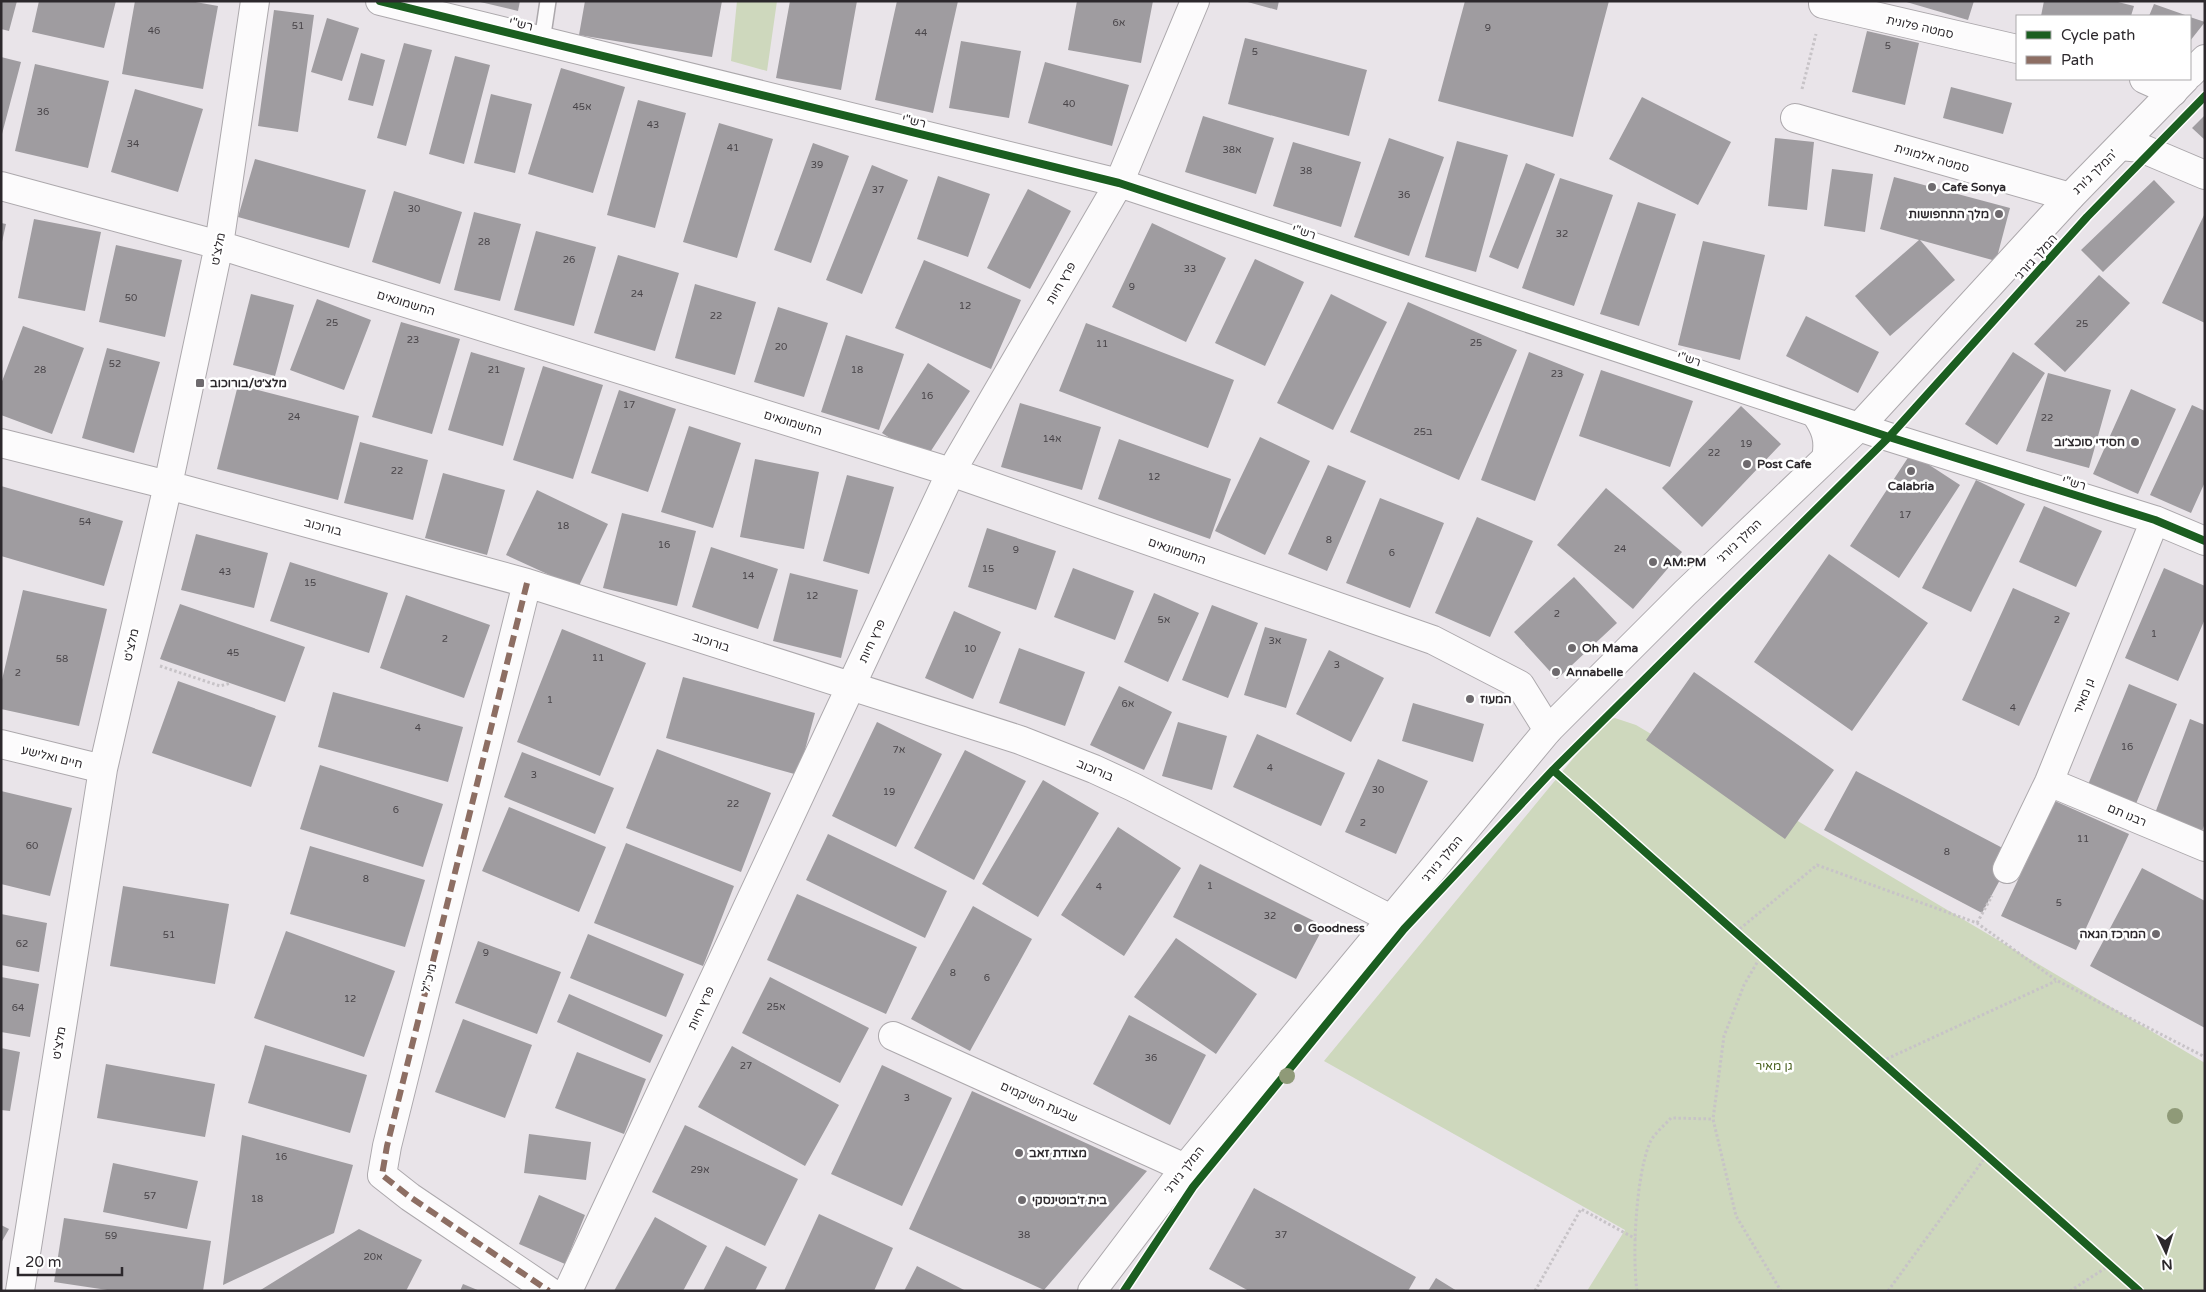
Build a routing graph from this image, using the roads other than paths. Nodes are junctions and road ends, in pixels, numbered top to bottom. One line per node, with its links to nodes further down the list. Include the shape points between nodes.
1 (255, 1): 18 (street, מלצ'ט)
2 (380, 1): 6 (street, רש"י)
3 (548, 1): 6 (lane)
4 (1195, 1): 15 (street, פרץ חיות)
5 (1823, 4): 7 (street, סמטה פלונית)
6 (542, 41): 15 (street, רש"י)
7 (2016, 49)
8 (2205, 59): 9 (street)
9 (2191, 73)
10 (2157, 80): 11 (street)
11 (2182, 82): 13 (street)
12 (1795, 118): 17 (street, סמטה אלמונית)
13 (2121, 146): 14 (street, via 2141,148); 17 (street, המלך ג'ורג')
14 (2205, 175)
15 (1119, 183): 19 (street, רש"י); 23 (street, פרץ חיות)
16 (1, 186): 18 (street, החשמונאים)
17 (2070, 197): 20 (street, המלך ג׳ורג׳)
18 (219, 245): 23 (street, החשמונאים); 24 (street, מלצ'ט)
19 (1815, 412): 20 (street, רש"י); 22 (street, via 1827,434)
20 (1859, 427): 22 (street); 25 (street, רש"י)
21 (1, 443): 24 (street, בורוכוב)
22 (1826, 458): 29 (street, המלך ג׳ורג׳)
23 (951, 472): 28 (street, פרץ חיות); 29 (street, החשמונאים, via 1433,640 1520,685)
24 (168, 485): 27 (street, בורוכוב); 31 (street, מלצ'ט)
25 (2155, 520): 26 (street, רש"י); 32 (street, גן מאיר)
26 (2205, 541)
27 (527, 583): 28 (street, בורוכוב); 39 (street, מיכ"ל, via 386,1146 382,1175)
28 (851, 686): 35 (street, בורוכוב, via 1020,740 1094,769); 40 (street, פרץ חיות)
29 (1548, 730): 35 (street, המלך ג׳ורג׳)
30 (1, 744): 31 (street, חיים ואלישע)
31 (103, 770): 38 (street, מלצ'ט)
32 (2050, 782): 33 (street, רבנו תם); 34 (street, גן מאיר)
33 (2205, 847)
34 (2007, 869)
35 (1391, 920): 37 (street, המלך ג׳ורג׳)
36 (893, 1036): 37 (street, שבעת השיקמים)
37 (1185, 1168): 41 (street, המלך ג׳ורג׳)
38 (20, 1291)
39 (549, 1291)
40 (568, 1291)
41 (1092, 1291)

